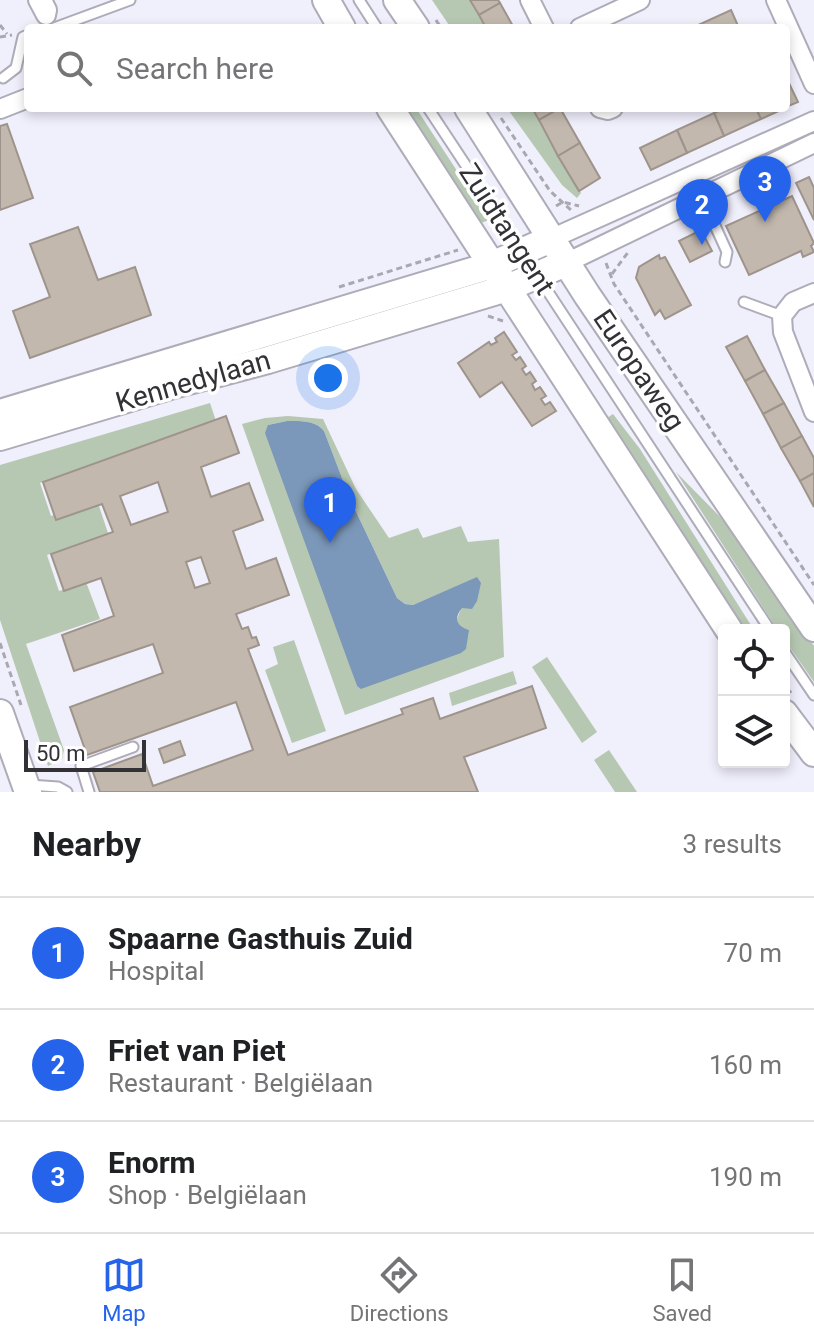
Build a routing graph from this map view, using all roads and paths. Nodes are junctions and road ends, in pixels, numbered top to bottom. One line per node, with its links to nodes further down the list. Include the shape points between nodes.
1 (130, 0): 8 (lane)
2 (326, 0): 9 (main road)
3 (359, 0): 10 (lane)
4 (397, 0): 11 (main road)
5 (530, 0): 12 (street)
6 (640, 0): 13 (street)
7 (776, 0): 14 (street)
8 (47, 14)
9 (340, 24)
10 (374, 24)
11 (413, 24)
12 (542, 24)
13 (589, 24)
14 (780, 24)
15 (0, 25): 16 (path)
16 (7, 34)
17 (24, 37): 19 (lane, via 16,68)
18 (790, 41): 20 (street)
19 (3, 78)
20 (813, 79)
21 (24, 100): 22 (street)
22 (0, 109)
23 (393, 112): 32 (main road)
24 (431, 112): 33 (lane, Zuidtangent)
25 (471, 112): 30 (main road, Europaweg)
26 (498, 112): 30 (path, via 550,191 563,202)
27 (814, 121): 31 (street)
28 (814, 143): 29 (street)
29 (702, 197): 34 (street); 35 (lane, via 727,252)
30 (537, 215): 31 (main road, Europaweg)
31 (553, 238): 33 (main road, Kennedylaan); 34 (main road, Europaweg)
32 (476, 241): 36 (main road); 39 (path)
33 (523, 252): 36 (main road, Kennedylaan); 38 (lane, Zuidtangent)
34 (568, 262): 38 (main road, Kennedylaan); 50 (main road, Europaweg)
35 (725, 262)
36 (492, 265): 40 (main road); 45 (main road, Kennedylaan)
37 (612, 274): 47 (path, Europaweg)
38 (537, 275): 40 (main road, Kennedylaan); 49 (lane, Zuidtangent)
39 (335, 288)
40 (507, 288): 46 (main road, Kennedylaan); 48 (main road)
41 (814, 293): 43 (street, via 793,302)
42 (744, 302): 43 (lane)
43 (782, 316): 44 (street, via 783,332)
44 (814, 412)
45 (0, 413)
46 (0, 437)
47 (814, 585)
48 (725, 624)
49 (766, 624)
50 (814, 628)
51 (790, 660): 52 (lane)
52 (814, 695)
53 (0, 713): 57 (main road)
54 (790, 721): 56 (main road)
55 (133, 747): 59 (lane, via 81,766)
56 (814, 753)
57 (27, 788): 58 (lane, via 58,787)
58 (67, 792)
59 (89, 792)

